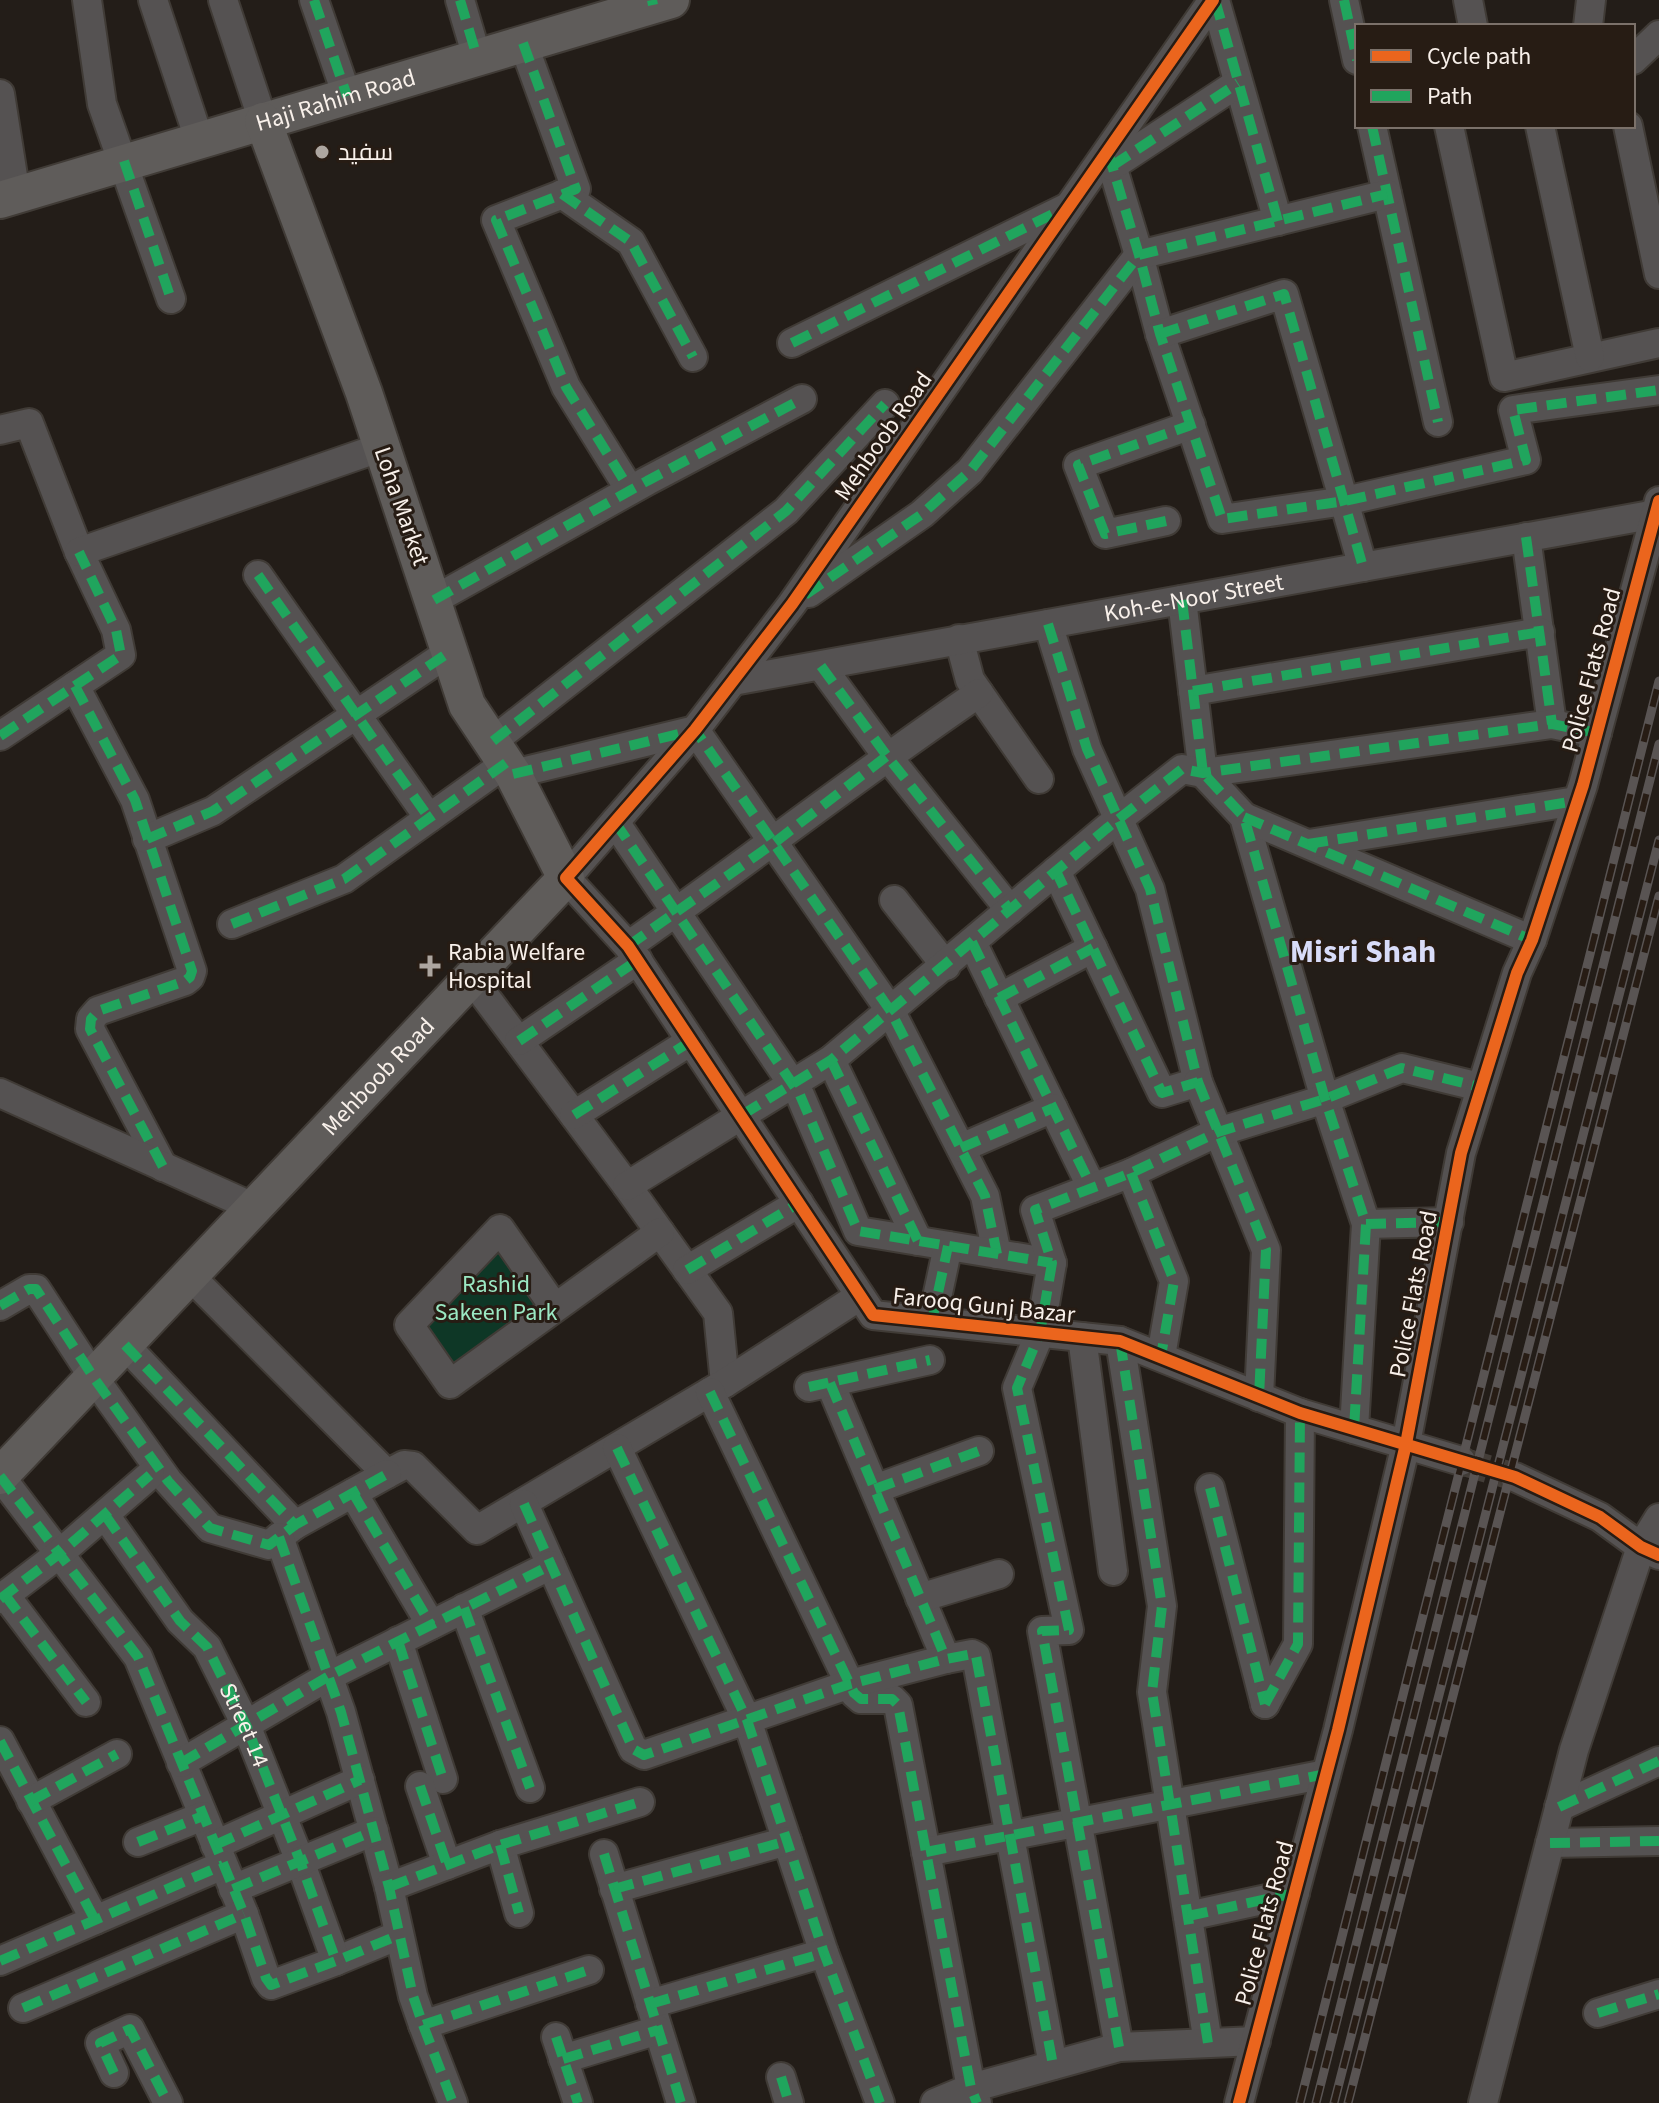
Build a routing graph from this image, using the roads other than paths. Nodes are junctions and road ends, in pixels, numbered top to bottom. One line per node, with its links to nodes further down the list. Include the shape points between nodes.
1 (87, 0): 27 (street, via 102,104)
2 (153, 0): 25 (street)
3 (223, 0): 20 (street)
4 (314, 0): 19 (street)
5 (460, 0): 16 (street)
6 (1214, 0): 17 (street); 26 (street, Mehboob Road)
7 (1344, 0): 15 (street)
8 (1468, 0): 12 (street)
9 (1591, 0): 13 (street)
10 (659, 2): 11 (main road, Haji Rahim Road)
11 (602, 8): 14 (main road, Haji Rahim Road)
12 (1473, 24)
13 (1588, 24)
14 (523, 43): 16 (main road, Haji Rahim Road); 28 (street, via 576,189)
15 (1355, 51)
16 (477, 57): 19 (main road, Haji Rahim Road)
17 (1238, 83): 26 (street); 32 (street)
18 (0, 94): 30 (street)
19 (347, 96): 20 (main road, Haji Rahim Road)
20 (263, 121): 25 (main road, Haji Rahim Road); 47 (main road, Loha Market)
21 (1372, 128): 29 (street)
22 (1449, 128): 40 (street, via 1504,377)
23 (1540, 128): 40 (street)
24 (1628, 128): 34 (street)
25 (199, 139): 27 (main road, Haji Rahim Road)
26 (1110, 159): 31 (street, Mehboob Road); 33 (street)
27 (124, 161): 30 (main road, Haji Rahim Road); 35 (street)
28 (562, 194): 39 (street, via 631,242); 48 (street, via 496,220 566,387)
29 (1387, 194): 32 (street); 44 (street)
30 (8, 197)
31 (1070, 206): 37 (street); 58 (street, Mehboob Road)
32 (1278, 221): 33 (street)
33 (1139, 255): 36 (street); 58 (street, via 970,471 922,514)
34 (1659, 274)
35 (171, 299)
36 (1160, 334): 45 (street); 49 (street, via 1284,294)
37 (792, 343)
38 (1659, 343): 40 (street)
39 (693, 357)
40 (1590, 357)
41 (1659, 390): 49 (street, via 1513,410 1526,460)
42 (802, 399): 48 (street)
43 (885, 404): 74 (street, via 786,511)
44 (1438, 422)
45 (1191, 425): 49 (street, via 1222,519); 51 (street, via 1078,465 1105,534)
46 (0, 430): 53 (street, via 29,423)
47 (382, 447): 53 (street); 56 (main road, Loha Market)
48 (630, 490): 56 (street)
49 (1345, 501): 54 (street)
50 (1657, 508): 52 (street, Koh-e-Noor Street); 71 (street, Police Flats Road)
51 (1166, 521)
52 (1526, 537): 54 (street, Koh-e-Noor Street); 60 (street)
53 (79, 552): 65 (street, via 116,630 121,655)
54 (1363, 567): 57 (street, Koh-e-Noor Street)
55 (258, 575): 68 (street)
56 (434, 600): 62 (main road, Loha Market)
57 (1182, 600): 59 (street, Koh-e-Noor Street); 66 (street)
58 (792, 604): 64 (street, Mehboob Road)
59 (1048, 624): 61 (street, Koh-e-Noor Street); 80 (street, via 1087,749)
60 (1540, 632): 66 (street); 69 (street)
61 (959, 639): 63 (street, Koh-e-Noor Street); 67 (street)
62 (451, 651): 68 (street); 74 (main road, Loha Market, via 467,705)
63 (821, 666): 64 (street, Koh-e-Noor Street); 73 (street)
64 (733, 681): 70 (street, Mehboob Road)
65 (75, 686): 72 (street); 82 (street, via 135,800)
66 (1193, 691): 75 (street)
67 (979, 693): 73 (street); 76 (street)
68 (356, 715): 79 (street); 82 (street, via 213,811)
69 (1552, 724): 71 (street); 75 (street)
70 (695, 730): 74 (street); 81 (street, Mehboob Road); 83 (street)
71 (1597, 733): 77 (street, Police Flats Road)
72 (0, 736)
73 (887, 756): 83 (street); 88 (street)
74 (504, 759): 79 (street); 86 (main road, Loha Market)
75 (1203, 773): 78 (street); 80 (street, via 1182,769)
76 (1039, 779)
77 (1576, 801): 84 (street); 91 (street, Police Flats Road)
78 (1244, 817): 84 (street); 106 (street)
79 (429, 818): 90 (street, via 344,879)
80 (1119, 819): 85 (street); 102 (street, via 1150,889)
81 (615, 822): 86 (street, Mehboob Road); 89 (street)
82 (147, 839): 112 (street, via 192,971 185,981 98,1011 90,1029)
83 (774, 843): 89 (street); 98 (street)
84 (1308, 844): 91 (street)
85 (1056, 871): 88 (street); 93 (street)
86 (566, 878): 94 (street, Farooq Gunj Bazar); 96 (main road, Mehboob Road)
87 (894, 900): 95 (street)
88 (1010, 910): 92 (street)
89 (676, 913): 94 (street); 103 (street)
90 (232, 924)
91 (1532, 940): 104 (street, Police Flats Road)
92 (972, 942): 95 (street); 97 (street)
93 (1093, 948): 97 (street); 102 (street, via 1162,1093)
94 (633, 953): 99 (street); 100 (street, Farooq Gunj Bazar)
95 (946, 966): 98 (street)
96 (472, 979): 99 (street); 117 (main road, Mehboob Road)
97 (999, 998): 107 (street)
98 (890, 1010): 101 (street); 111 (street)
99 (519, 1041): 108 (street)
100 (691, 1041): 108 (street); 109 (street, Farooq Gunj Bazar)
101 (831, 1060): 103 (street); 121 (street)
102 (1198, 1082): 110 (street)
103 (793, 1084): 109 (street); 121 (street, via 858,1231)
104 (1480, 1087): 106 (street, via 1402,1068); 118 (street, Police Flats Road)
105 (0, 1093): 112 (street)
106 (1325, 1099): 110 (street); 119 (street)
107 (1053, 1108): 111 (street); 115 (street)
108 (574, 1115): 114 (street)
109 (742, 1115): 114 (street); 116 (street, Farooq Gunj Bazar)
110 (1218, 1132): 113 (street); 139 (street, via 1266,1250)
111 (961, 1148): 123 (street, via 985,1196)
112 (163, 1167): 117 (street)
113 (1131, 1173): 115 (street); 135 (street, via 1174,1281)
114 (627, 1186): 120 (street)
115 (1092, 1188): 124 (street, via 1035,1210)
116 (799, 1203): 125 (street); 127 (street, Farooq Gunj Bazar)
117 (255, 1208): 126 (main road, Mehboob Road)
118 (1449, 1222): 119 (street); 142 (street, Police Flats Road)
119 (1366, 1224): 141 (street)
120 (660, 1232): 125 (street); 129 (street)
121 (918, 1241): 122 (street)
122 (948, 1246): 123 (street); 130 (street)
123 (997, 1254): 124 (street)
124 (1052, 1263): 131 (street)
125 (687, 1270): 138 (street, via 718,1313)
126 (190, 1276): 134 (main road, Mehboob Road); 146 (street)
127 (860, 1296): 130 (street, Farooq Gunj Bazar, via 873,1315); 138 (street)
128 (0, 1306): 137 (street, via 36,1289)
129 (555, 1308): 129 (street, via 450,1384 409,1325 500,1229)
130 (932, 1321): 131 (street, Farooq Gunj Bazar)
131 (1040, 1333): 132 (street, Farooq Gunj Bazar); 186 (street, via 1017,1388 1069,1630 1042,1631)
132 (1082, 1337): 133 (street, Farooq Gunj Bazar); 160 (street)
133 (1120, 1341): 135 (street, Farooq Gunj Bazar); 182 (street, via 1162,1606 1152,1692)
134 (125, 1345): 137 (main road, Mehboob Road); 156 (street)
135 (1161, 1356): 139 (street, Farooq Gunj Bazar)
136 (930, 1360): 151 (street, via 820,1385)
137 (94, 1378): 148 (main road, Mehboob Road); 156 (street, via 168,1481 210,1528 269,1545)
138 (717, 1387): 143 (street); 169 (street)
139 (1259, 1397): 140 (street, Farooq Gunj Bazar)
140 (1300, 1413): 141 (street, Farooq Gunj Bazar); 150 (street, via 1298,1644 1265,1704)
141 (1354, 1429): 142 (street, Farooq Gunj Bazar)
142 (1406, 1444): 145 (street, Farooq Gunj Bazar); 177 (street, Police Flats Road)
143 (617, 1448): 153 (street); 171 (street)
144 (979, 1451): 151 (street)
145 (1461, 1461)
146 (387, 1474): 152 (street); 153 (street, via 413,1466 477,1530)
147 (150, 1475): 154 (street)
148 (0, 1476): 158 (street)
149 (1515, 1477): 157 (street, via 1600,1517)
150 (1210, 1488)
151 (875, 1489): 163 (street)
152 (353, 1493): 156 (street); 165 (street)
153 (524, 1504): 159 (street)
154 (105, 1515): 158 (street); 172 (street, Street 14, via 180,1621 207,1647)
155 (1659, 1518): 157 (street)
156 (287, 1531): 168 (street)
157 (1650, 1551): 183 (street, via 1574,1750)
158 (59, 1554): 162 (street); 176 (street, via 138,1657)
159 (551, 1565): 164 (street); 171 (street, via 633,1749 651,1755)
160 (1113, 1571)
161 (999, 1574): 163 (street)
162 (3, 1597): 170 (street)
163 (920, 1598): 167 (street)
164 (464, 1608): 165 (street); 179 (street)
165 (431, 1625): 166 (street)
166 (398, 1641): 168 (street); 197 (street)
167 (946, 1659): 169 (street); 188 (street, via 972,1654 978,1660)
168 (329, 1676): 172 (street); 178 (street)
169 (850, 1684): 171 (street); 194 (street, via 857,1697 892,1699 898,1705)
170 (86, 1702)
171 (747, 1720): 189 (street)
172 (246, 1725): 176 (street); 184 (street, Street 14)
173 (0, 1741): 180 (street)
174 (117, 1754): 180 (street)
175 (1659, 1761): 183 (street)
176 (181, 1763): 185 (street)
177 (1326, 1774): 182 (street); 201 (street, Police Flats Road)
178 (360, 1780): 184 (street); 187 (street)
179 (530, 1788)
180 (31, 1801): 204 (street)
181 (640, 1802): 193 (street)
182 (1170, 1804): 186 (street); 203 (street)
183 (1559, 1807): 192 (street)
184 (282, 1815): 196 (street, Street 14); 198 (street)
185 (203, 1816): 191 (street); 198 (street)
186 (1077, 1822): 188 (street); 217 (street)
187 (374, 1831): 196 (street); 199 (street)
188 (1012, 1835): 194 (street); 218 (street)
189 (787, 1841): 200 (street); 206 (street)
190 (1659, 1841): 192 (street)
191 (138, 1842)
192 (1550, 1843): 228 (street)
193 (500, 1845): 197 (street); 202 (street)
194 (926, 1852): 220 (street)
195 (604, 1854): 200 (street)
196 (300, 1861): 198 (street); 208 (street, Street 14)
197 (447, 1865): 199 (street)
198 (229, 1878): 204 (street); 208 (street, via 271,1985); 211 (street)
199 (389, 1887): 205 (street)
200 (614, 1889): 213 (street)
201 (1295, 1893): 203 (street); 215 (street, Police Flats Road)
202 (519, 1913)
203 (1188, 1916): 216 (street)
204 (95, 1920): 207 (street)
205 (399, 1935): 208 (street); 214 (street)
206 (824, 1953): 213 (street); 225 (street)
207 (0, 1961)
208 (336, 1961)
209 (589, 1970): 214 (street)
210 (1659, 1994): 212 (street)
211 (23, 2008)
212 (1598, 2013)
213 (654, 2017): 223 (street, via 559,2048); 224 (street)
214 (423, 2025): 222 (street)
215 (1256, 2041): 216 (street); 227 (street, Police Flats Road)
216 (1208, 2043): 217 (street)
217 (1119, 2047): 218 (street)
218 (1053, 2065): 220 (street)
219 (114, 2073): 221 (street, via 100,2043 130,2029)
220 (974, 2095): 226 (street)
221 (168, 2103)
222 (453, 2103)
223 (578, 2103)
224 (681, 2103)
225 (880, 2103)
226 (935, 2103)
227 (1239, 2103)
228 (1483, 2103)

